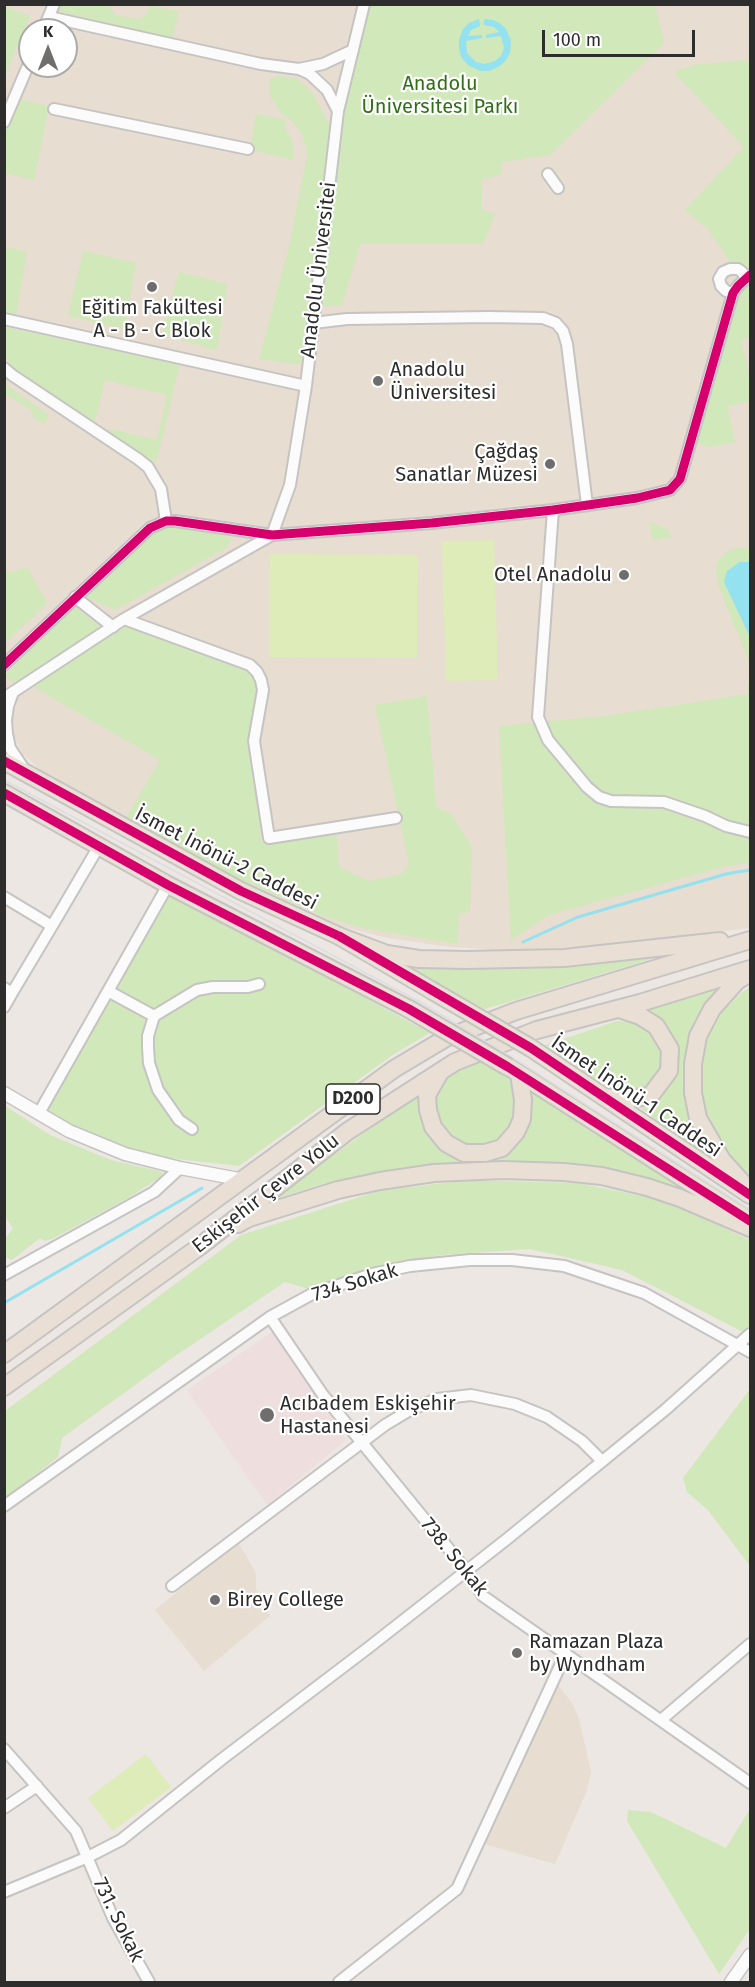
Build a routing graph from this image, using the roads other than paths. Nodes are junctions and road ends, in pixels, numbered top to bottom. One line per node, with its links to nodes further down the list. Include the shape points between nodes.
1 (54, 4): 3 (street)
2 (364, 4): 4 (street, Anadolu Üniversitei)
3 (49, 17): 5 (street)
4 (353, 50): 5 (street, via 323,64); 8 (street, Anadolu Üniversitei)
5 (299, 69): 8 (street, via 327,90)
6 (23, 78): 9 (street)
7 (54, 109): 10 (street)
8 (338, 111): 16 (street, Anadolu Üniversitei)
9 (4, 122)
10 (248, 149)
11 (548, 174): 12 (street)
12 (558, 188)
13 (747, 274): 14 (street); 14 (street, via 738,269 723,272 721,286)
14 (733, 293): 19 (street, via 676,485 663,492)
15 (4, 319): 18 (street)
16 (314, 323): 18 (street, Anadolu Üniversitei); 19 (street, via 489,316 543,318 556,323 567,344)
17 (4, 368): 21 (street, via 148,467 161,489)
18 (306, 386): 22 (street, Anadolu Üniversitei, via 290,485)
19 (587, 505): 20 (street)
20 (553, 510): 22 (street); 32 (street, via 538,717 548,740 599,798 664,802)
21 (166, 521): 22 (street); 23 (street, via 150,528)
22 (272, 535): 24 (street)
23 (75, 597): 25 (street); 26 (street)
24 (124, 619): 25 (street); 31 (street, via 250,664 257,672 263,690 254,741 269,838)
25 (113, 627): 27 (street)
26 (4, 665)
27 (9, 695): 29 (street, via 6,720 10,748)
28 (4, 761): 29 (main road, İsmet İnönü-2 Caddesi)
29 (26, 772): 37 (main road, İsmet İnönü-2 Caddesi, via 241,891)
30 (4, 793): 33 (main road)
31 (396, 818)
32 (750, 832)
33 (99, 846): 34 (main road); 36 (street)
34 (168, 885): 43 (street); 48 (main road, İsmet İnönü-1 Caddesi, bridge, via 409,1009)
35 (4, 897): 36 (street)
36 (51, 926): 41 (street)
37 (339, 936): 38 (highway, via 387,954 466,960 564,958); 42 (main road, İsmet İnönü-2 Caddesi)
38 (750, 939): 54 (highway, Eskişehir Çevre Yolu / D200, via 516,1011 446,1038 394,1069)
39 (750, 971): 45 (highway, Eskişehir Çevre Yolu / D200); 55 (highway, via 712,1009 698,1036 693,1093 698,1118 722,1160)
40 (259, 984): 46 (street, via 197,990)
41 (8, 990): 44 (street)
42 (430, 990): 50 (main road, İsmet İnönü-1 Caddesi, bridge, via 531,1048)
43 (108, 991): 46 (street); 51 (street)
44 (4, 1007)
45 (618, 1009): 47 (highway, Eskişehir Çevre Yolu / D200, via 537,1030); 50 (highway, via 656,1026 670,1049 669,1071 651,1095 627,1100)
46 (154, 1016): 52 (street, via 148,1036 149,1063 158,1090 179,1120)
47 (442, 1070): 48 (highway, via 427,1095 433,1127 446,1143 464,1153 485,1153 502,1148 522,1119 524,1100); 58 (highway, Eskişehir Çevre Yolu / D200, via 348,1131)
48 (513, 1070): 56 (main road, İsmet İnönü-1 Caddesi)
49 (4, 1093): 51 (street)
50 (604, 1097): 55 (main road, İsmet İnönü-1 Caddesi)
51 (39, 1113): 53 (street, via 69,1131 125,1154)
52 (192, 1130)
53 (180, 1168): 54 (street); 59 (street, via 154,1192)
54 (244, 1180): 61 (highway, Eskişehir Çevre Yolu / D200)
55 (750, 1193)
56 (750, 1221)
57 (750, 1228): 58 (highway, via 681,1198 602,1176 503,1170 434,1173 338,1190 249,1218)
58 (199, 1247): 67 (highway, Eskişehir Çevre Yolu / D200)
59 (4, 1275)
60 (270, 1317): 64 (street, 734 Sokak, via 312,1294 372,1274 410,1266 512,1260 564,1266 644,1293); 68 (street, 738. Sokak); 70 (street, 734 Sokak)
61 (35, 1331): 63 (highway); 66 (highway, Eskişehir Çevre Yolu / D200)
62 (750, 1334): 64 (street)
63 (4, 1342)
64 (737, 1345): 65 (street, 734 Sokak); 69 (street)
65 (750, 1352)
66 (4, 1354)
67 (4, 1387)
68 (361, 1443): 69 (street, via 410,1410 436,1399 471,1395 548,1416); 71 (street, 738. Sokak); 72 (street)
69 (602, 1461): 71 (street)
70 (4, 1506)
71 (466, 1570): 74 (street, 738. Sokak, via 483,1596); 80 (street, via 121,1840)
72 (172, 1586)
73 (750, 1644): 75 (street)
74 (566, 1653): 75 (street, 738. Sokak); 83 (street, via 457,1889)
75 (660, 1720): 77 (street, 738. Sokak)
76 (4, 1749): 78 (street, 731. Sokak)
77 (750, 1783)
78 (37, 1786): 79 (street); 80 (street, 731. Sokak, via 76,1831)
79 (4, 1808)
80 (88, 1857): 81 (street); 84 (street, 731. Sokak, via 113,1918)
81 (4, 1892)
82 (750, 1955): 85 (street)
83 (346, 1980)
84 (149, 1983)
85 (732, 1983)

